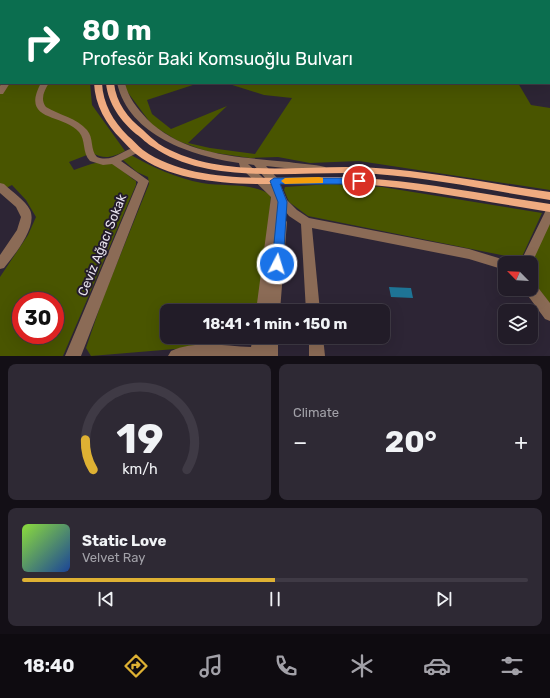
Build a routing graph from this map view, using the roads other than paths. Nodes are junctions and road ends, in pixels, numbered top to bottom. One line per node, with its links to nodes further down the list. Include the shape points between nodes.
1 (44, 84): 6 (street, via 38,95 38,101 46,112 79,128 85,134 89,154 93,159)
2 (98, 84): 5 (main road, via 100,98 108,115 121,136)
3 (110, 84): 7 (main road, via 112,94 123,116 136,131 152,142 178,156 203,164)
4 (121, 84): 7 (street, via 130,105 147,125 163,137 193,150 240,161)
5 (136, 150): 6 (street); 9 (main road, via 188,173 214,177)
6 (113, 160): 28 (street, Ceviz Ağacı Sokak, via 144,181)
7 (254, 167): 8 (street); 9 (street)
8 (322, 169): 9 (main road); 12 (main road, via 379,171)
9 (262, 176): 10 (street); 21 (street, via 277,201)
10 (274, 181): 13 (street); 14 (main road, via 375,182)
11 (0, 187): 19 (street, via 25,212 27,218 26,227)
12 (550, 196)
13 (283, 202): 16 (street); 22 (street)
14 (550, 208)
15 (550, 212): 17 (street)
16 (306, 222): 18 (street, via 469,254); 23 (street)
17 (529, 256)
18 (498, 263)
19 (0, 264)
20 (536, 296): 24 (street)
21 (264, 304)
22 (275, 304)
23 (312, 304)
24 (550, 314)
25 (261, 344): 30 (street)
26 (268, 344): 30 (street)
27 (316, 344): 31 (street)
28 (73, 356)
29 (176, 356): 30 (street, via 204,352)
30 (263, 356)
31 (317, 356)

